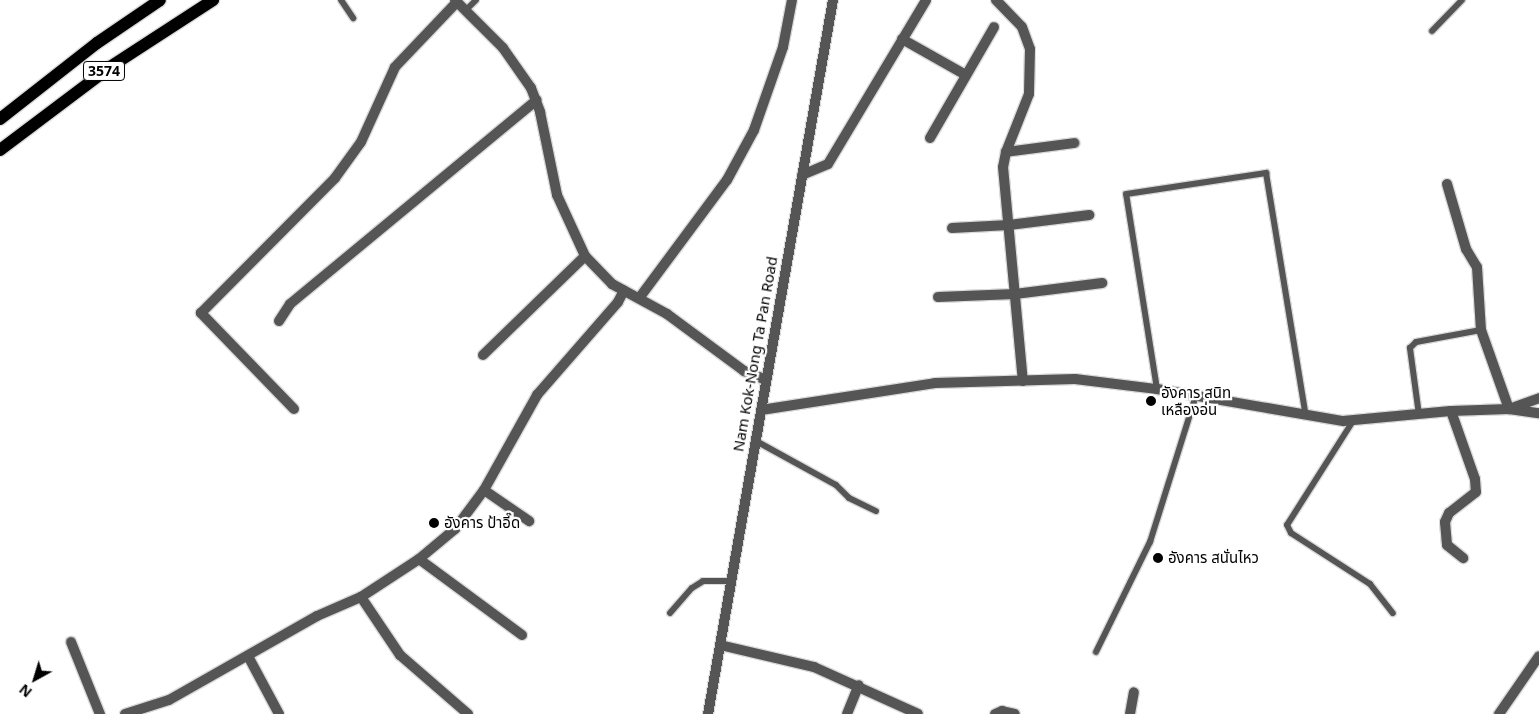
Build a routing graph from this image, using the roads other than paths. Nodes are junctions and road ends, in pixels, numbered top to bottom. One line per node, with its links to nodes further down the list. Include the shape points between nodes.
1 (160, 0): 18 (main road, 3574, via 96,43)
2 (213, 0): 21 (main road, 3574, via 110,67)
3 (341, 0): 12 (lane)
4 (476, 0): 11 (lane)
5 (792, 0): 32 (street, via 783,48 750,139 727,180)
6 (833, 0): 23 (street, Nam Kok-Nong Ta Pan Road)
7 (926, 0): 15 (street)
8 (996, 0): 22 (street, via 1022,27 1030,49 1029,94)
9 (1462, 0): 14 (lane)
10 (456, 1): 11 (street); 42 (street, via 396,67 361,142 335,178 201,313)
11 (466, 10): 17 (street, via 519,68)
12 (353, 18)
13 (994, 27): 16 (street)
14 (1432, 31)
15 (902, 39): 16 (street); 23 (street, via 828,164)
16 (966, 75): 19 (street)
17 (537, 100): 28 (street, via 557,195); 34 (street, via 297,299)
18 (0, 119)
19 (930, 138)
20 (1074, 143): 22 (street)
21 (0, 150)
22 (1006, 152): 26 (street, via 1003,167)
23 (802, 175): 37 (street, Nam Kok-Nong Ta Pan Road)
24 (1447, 184): 35 (street, via 1466,249 1477,267)
25 (1089, 214): 26 (street)
26 (1009, 225): 27 (street); 31 (street)
27 (952, 228)
28 (585, 256): 30 (street, via 602,276); 36 (street)
29 (1102, 284): 31 (street)
30 (624, 290): 32 (street); 51 (street, via 618,302 536,395)
31 (1015, 294): 33 (street); 38 (street)
32 (640, 297): 37 (street, via 744,371)
33 (938, 297)
34 (279, 321)
35 (1481, 330): 44 (street); 47 (lane, via 1412,344)
36 (483, 354)
37 (766, 380): 43 (street, Nam Kok-Nong Ta Pan Road)
38 (1023, 381): 39 (street, via 1075,379); 43 (street, via 935,383)
39 (1157, 388): 40 (street); 48 (lane, via 1126,194 1266,173)
40 (1196, 395): 48 (street); 63 (lane, via 1150,542)
41 (1539, 398): 44 (street)
42 (294, 409)
43 (761, 410): 50 (street, Nam Kok-Nong Ta Pan Road)
44 (1509, 410): 45 (street); 46 (street)
45 (1452, 411): 47 (street); 54 (street, via 1475,479 1476,492 1449,513 1445,522 1448,545)
46 (1539, 413)
47 (1419, 415): 49 (street)
48 (1306, 416): 49 (street)
49 (1353, 421): 59 (lane, via 1287,525 1291,533 1370,584)
50 (756, 441): 52 (lane); 56 (street, Nam Kok-Nong Ta Pan Road)
51 (484, 490): 53 (street); 55 (street, via 456,529)
52 (876, 511)
53 (530, 521)
54 (1463, 558)
55 (419, 559): 57 (street); 60 (street)
56 (730, 581): 58 (lane, via 703,581 692,588); 62 (street, Nam Kok-Nong Ta Pan Road)
57 (362, 597): 64 (street, via 317,616); 72 (street, via 400,655)
58 (670, 613)
59 (1394, 613)
60 (522, 635)
61 (71, 642): 69 (street)
62 (720, 645): 66 (street, via 814,667); 73 (street, Nam Kok-Nong Ta Pan Road)
63 (1096, 652)
64 (248, 656): 68 (street); 71 (street)
65 (1539, 656): 79 (street)
66 (859, 685): 74 (street); 75 (street)
67 (1134, 692): 78 (street)
68 (155, 710): 70 (street)
69 (100, 714)
70 (125, 714)
71 (279, 714)
72 (468, 714)
73 (708, 714)
74 (847, 714)
75 (918, 714)
76 (995, 714): 77 (street, via 1002,711)
77 (1015, 714)
78 (1130, 714)
79 (1499, 714)

